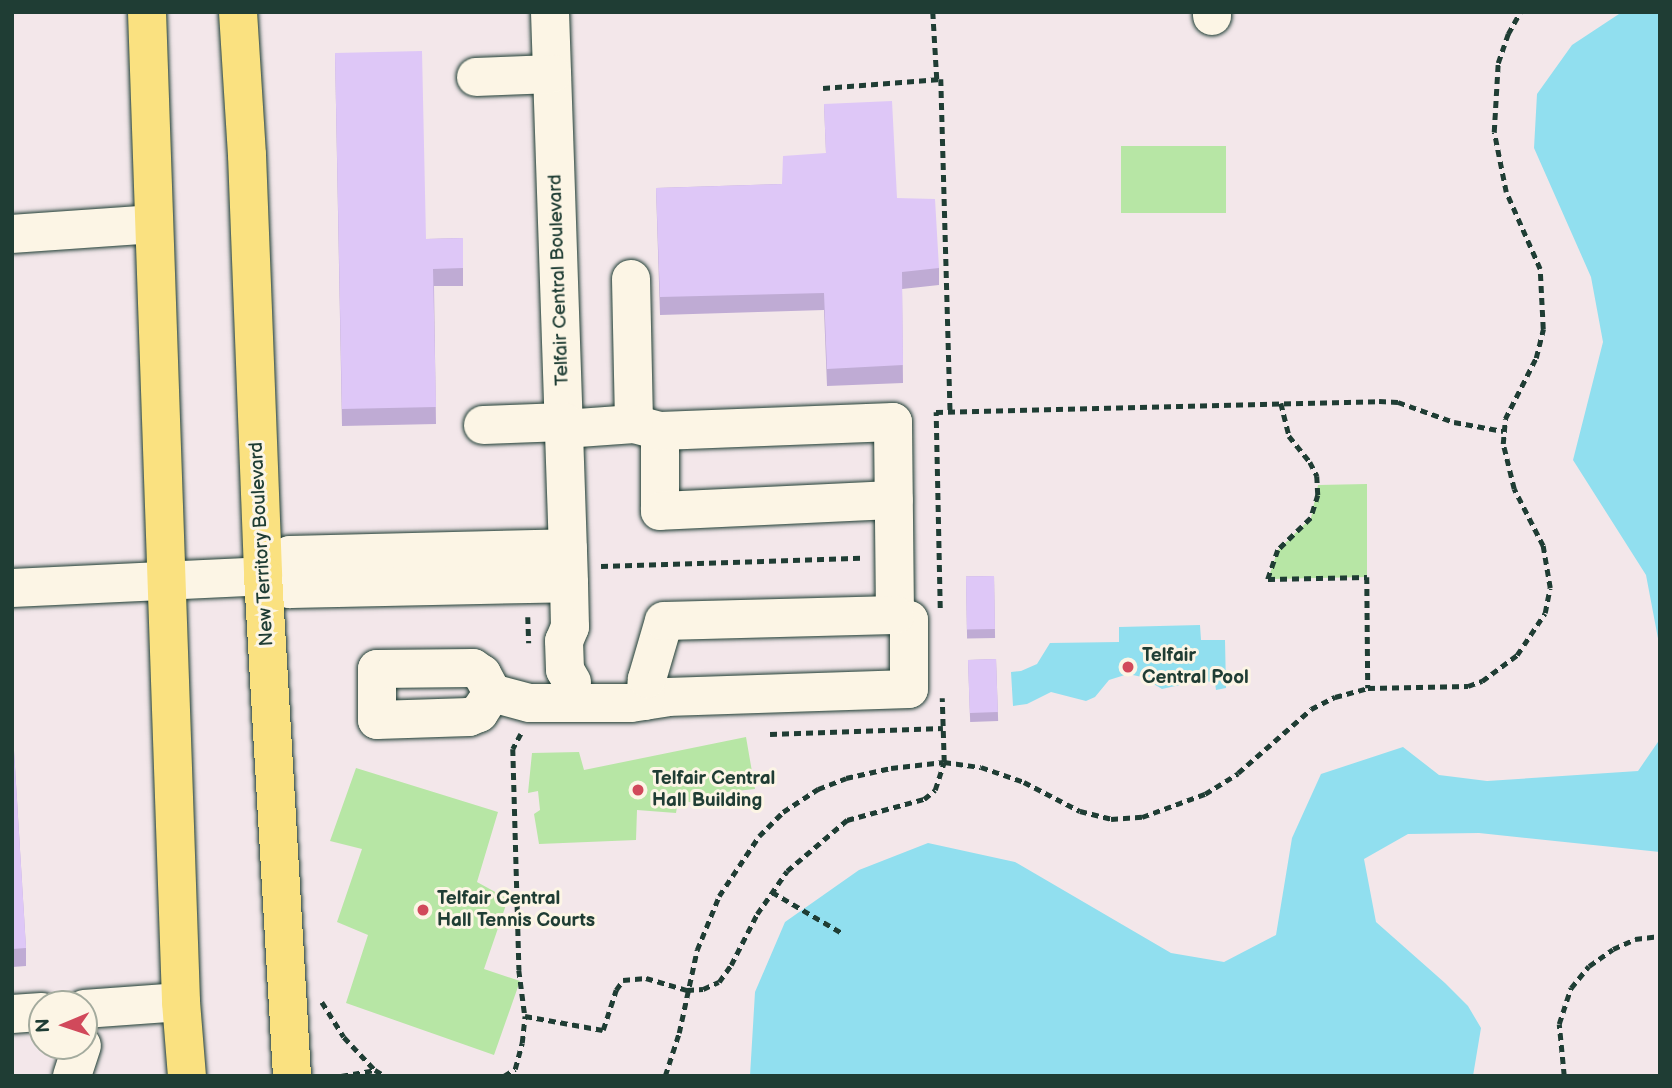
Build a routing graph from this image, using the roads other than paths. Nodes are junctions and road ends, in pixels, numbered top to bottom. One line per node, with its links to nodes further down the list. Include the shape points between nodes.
1 (147, 12): 6 (main road)
2 (238, 12): 14 (main road, New Territory Boulevard)
3 (550, 12): 4 (street, Telfair Central Boulevard)
4 (552, 74): 5 (street); 10 (street, Telfair Central Boulevard)
5 (476, 77)
6 (154, 224): 7 (street); 15 (main road)
7 (12, 234)
8 (631, 279): 11 (street)
9 (483, 425): 10 (street)
10 (564, 425): 11 (street); 13 (street, Telfair Central Boulevard)
11 (647, 428): 12 (street, via 660,511); 12 (street, via 893,422)
12 (894, 500): 17 (street)
13 (568, 566): 14 (street, via 440,569 290,589); 18 (street, Telfair Central Boulevard, via 570,628 578,640)
14 (263, 576): 15 (street); 24 (main road, New Territory Boulevard)
15 (166, 581): 16 (street); 21 (main road)
16 (12, 588)
17 (895, 615): 20 (street, via 664,621); 20 (street, via 909,621 909,689)
18 (573, 692): 19 (street, via 530,703); 20 (street)
19 (492, 694)
20 (645, 701)
21 (181, 1002): 22 (street); 23 (main road)
22 (98, 1008)
23 (187, 1076)
24 (292, 1076)

